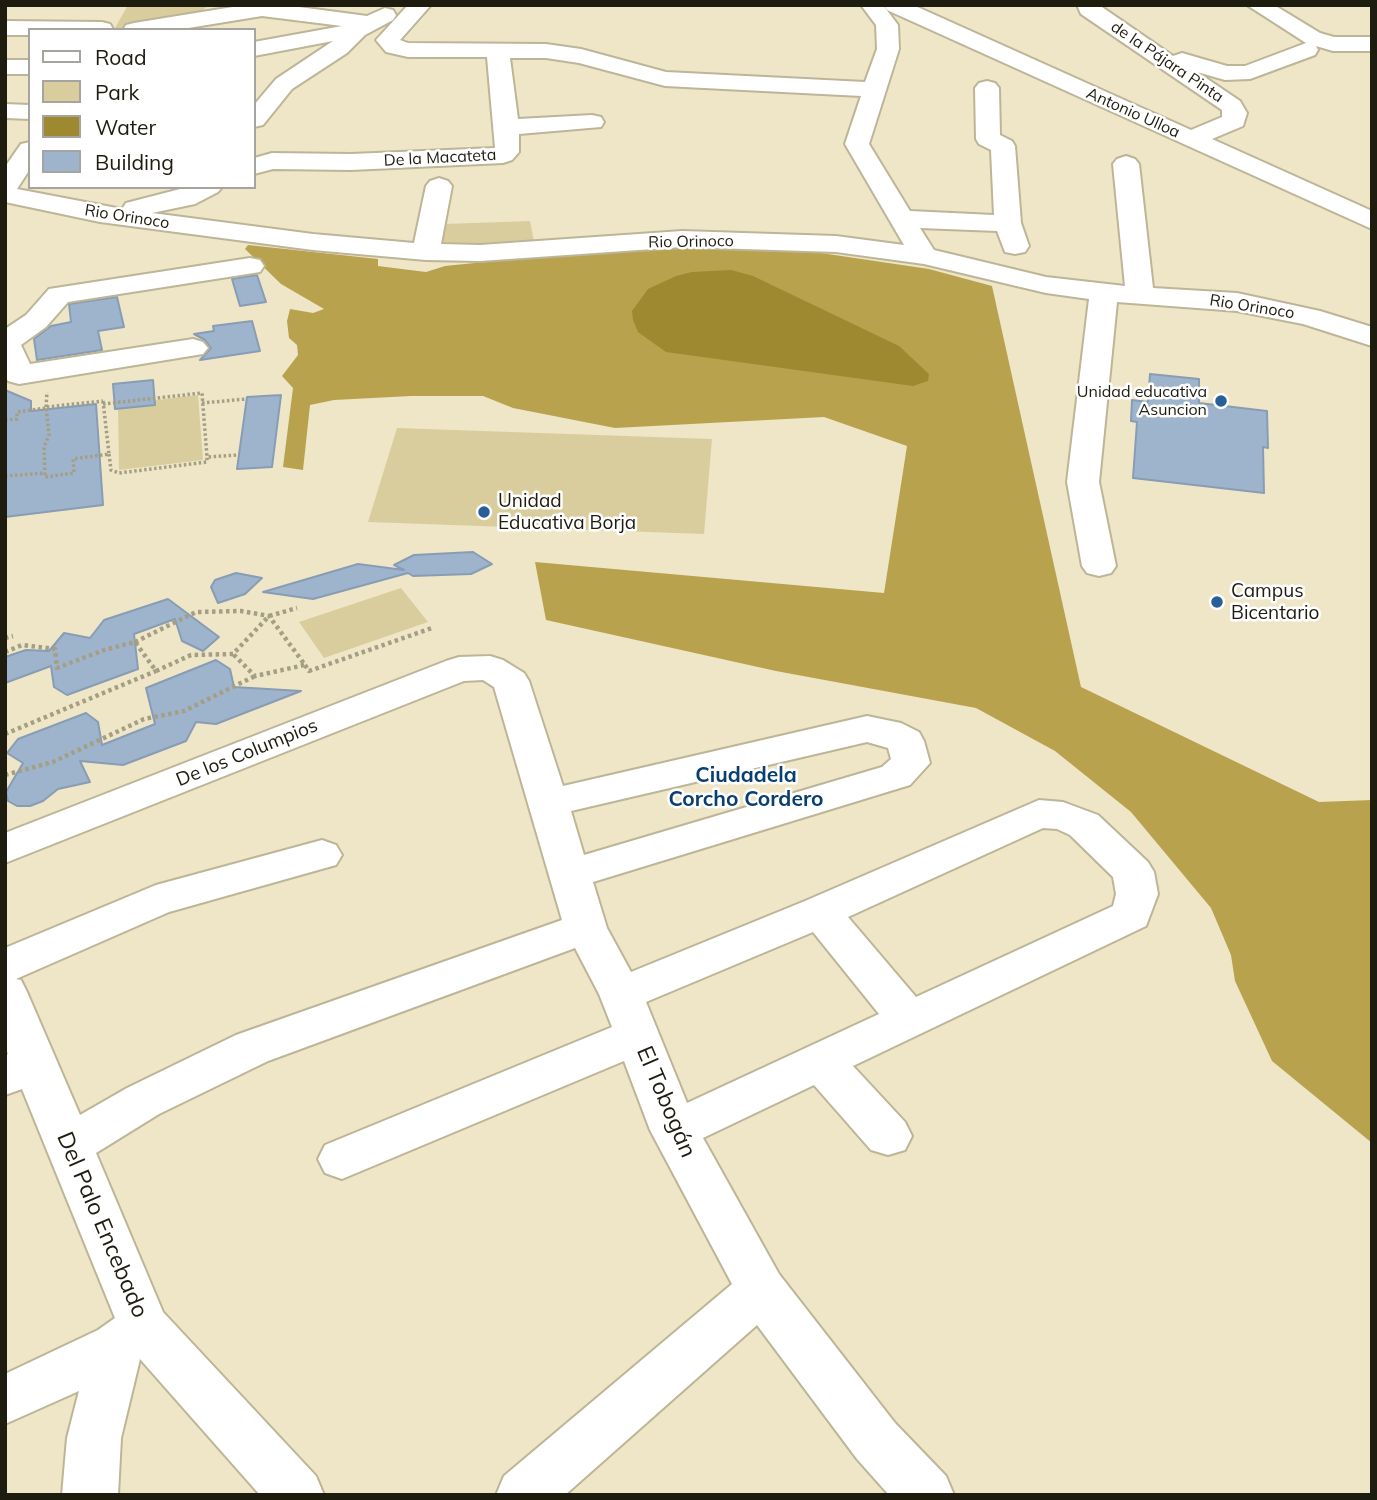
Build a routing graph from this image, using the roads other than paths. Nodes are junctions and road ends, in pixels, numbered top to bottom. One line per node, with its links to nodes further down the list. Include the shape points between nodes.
1 (116, 5): 11 (street)
2 (307, 5): 8 (street)
3 (408, 5): 8 (street)
4 (421, 5): 16 (street, via 387,40 394,47)
5 (1088, 5): 17 (street, de la Pájara Pinta)
6 (1258, 5): 13 (street, via 1312,38 1333,44)
7 (885, 12): 23 (street, via 888,49); 29 (street, Antonio Ulloa, via 927,19)
8 (370, 23): 12 (street, via 261,9); 14 (street); 20 (street)
9 (5, 28): 10 (street)
10 (28, 28)
11 (102, 28)
12 (146, 28)
13 (1372, 44)
14 (256, 49)
15 (1307, 50): 17 (street, via 1236,74)
16 (499, 52): 23 (street, via 565,53 665,79); 28 (street, De la Macateta)
17 (1153, 52): 29 (street, de la Pájara Pinta, via 1236,113 1234,121)
18 (5, 67): 19 (street)
19 (28, 67)
20 (284, 84): 22 (street); 26 (street)
21 (988, 88): 37 (street, via 988,139 1003,146 1012,235)
22 (256, 90)
23 (874, 90): 37 (street, via 857,144)
24 (5, 111): 25 (street)
25 (28, 111)
26 (256, 118)
27 (592, 122): 28 (street)
28 (507, 127): 30 (street, De la Macateta, via 507,152 497,157)
29 (1191, 139): 38 (street, Antonio Ulloa)
30 (263, 163)
31 (1126, 164): 44 (street)
32 (439, 186): 40 (street)
33 (50, 189): 36 (street, Rio Orinoco)
34 (205, 189): 36 (street, via 186,198)
35 (228, 189): 39 (street)
36 (100, 214): 39 (street, Rio Orinoco)
37 (903, 219): 41 (street)
38 (1372, 221)
39 (190, 226): 40 (street, Rio Orinoco)
40 (426, 252): 41 (street, Rio Orinoco, via 480,253 682,239 836,244)
41 (924, 256): 43 (street, Rio Orinoco, via 1046,285)
42 (250, 267): 47 (street, via 59,295 36,321)
43 (1104, 293): 44 (street, Rio Orinoco); 51 (street, via 1083,482)
44 (1140, 295): 45 (street, Rio Orinoco, via 1237,302)
45 (1283, 312): 46 (street, Rio Orinoco); 50 (street, via 1319,335)
46 (1372, 337)
47 (5, 343)
48 (193, 348): 49 (street, via 19,375 11,351)
49 (5, 349)
50 (1372, 353)
51 (1099, 566)
52 (490, 668): 53 (street, El Tobogán, via 511,681); 54 (street, De los Columpios, via 458,669)
53 (548, 803): 56 (street, El Tobogán); 56 (street, via 867,729 905,741 911,763 896,776)
54 (5, 849)
55 (322, 855): 59 (street, via 156,900)
56 (570, 874): 58 (street, El Tobogán)
57 (820, 912): 61 (street); 62 (street); 62 (street, via 1038,814 1063,816 1084,825 1133,872 1138,894 1131,915)
58 (586, 928): 61 (street, El Tobogán); 68 (street, via 252,1048 143,1101)
59 (5, 966)
60 (5, 992): 65 (street, Del Palo Encebado)
61 (621, 994): 63 (street, El Tobogán)
62 (909, 1019): 64 (street)
63 (638, 1036): 66 (street, El Tobogán); 69 (street)
64 (821, 1062): 66 (street); 67 (street)
65 (19, 1070): 68 (street, Del Palo Encebado)
66 (674, 1130): 70 (street, El Tobogán)
67 (888, 1136)
68 (68, 1146): 71 (street, Del Palo Encebado)
69 (342, 1159)
70 (761, 1290): 75 (street); 76 (street, El Tobogán, via 876,1441)
71 (130, 1337): 72 (street); 73 (street, via 94,1438); 74 (street, Del Palo Encebado)
72 (5, 1400)
73 (90, 1495)
74 (296, 1495)
75 (524, 1495)
76 (926, 1495)

